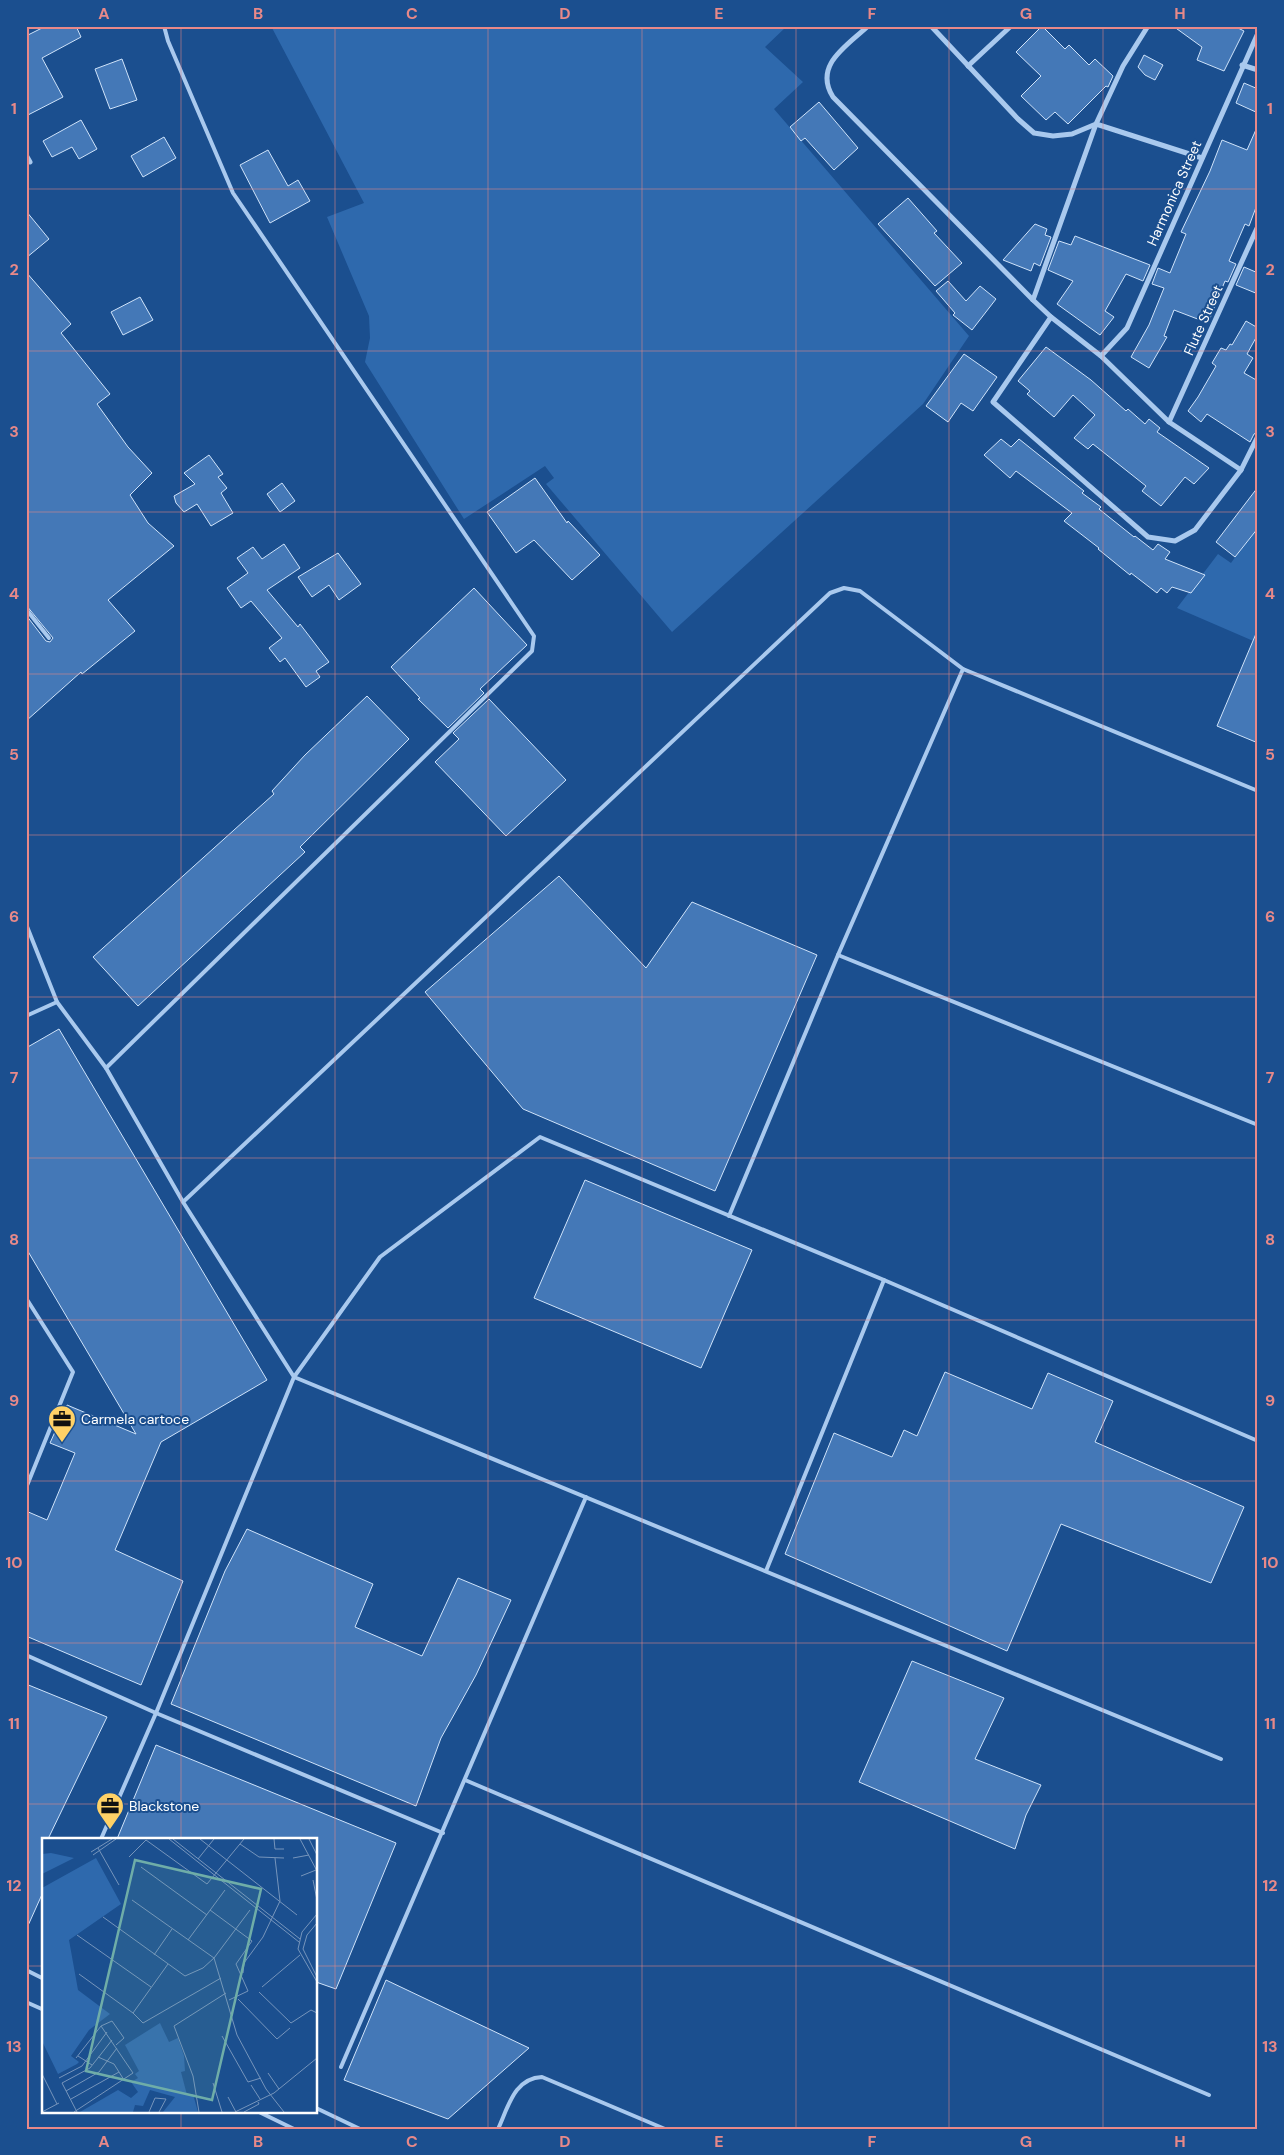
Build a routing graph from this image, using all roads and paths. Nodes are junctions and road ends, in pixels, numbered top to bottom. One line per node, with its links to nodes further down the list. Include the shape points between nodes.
1 (164, 26): 29 (lane, via 233,193 534,636 532,651)
2 (868, 26): 15 (street, via 828,66 825,77 833,97)
3 (931, 26): 8 (street)
4 (1011, 26): 8 (street)
5 (1148, 26): 10 (street, via 1123,66)
6 (1258, 33): 7 (street, Harmonica Street)
7 (1242, 65): 9 (street); 12 (street, Harmonica Street)
8 (968, 66): 10 (street, via 1034,133 1072,134)
9 (1258, 70)
10 (1096, 124): 12 (street); 15 (street)
11 (26, 155): 13 (street)
12 (1202, 158): 17 (street, Harmonica Street, via 1127,328)
13 (30, 162)
14 (1258, 226): 18 (street, Flute Street)
15 (1033, 300): 16 (street)
16 (1051, 317): 17 (street); 20 (street, via 993,402 1148,537 1175,541 1195,530)
17 (1101, 356): 18 (street)
18 (1169, 422): 20 (street)
19 (1258, 436): 20 (street)
20 (1241, 470)
21 (26, 609): 22 (lane)
22 (49, 638)
23 (963, 669): 24 (lane); 26 (lane); 31 (lane, via 860,591 844,588 830,593)
24 (1258, 791)
25 (26, 924): 27 (lane)
26 (838, 955): 30 (lane); 32 (lane)
27 (57, 1002): 28 (lane); 29 (lane)
28 (26, 1016)
29 (106, 1068): 31 (lane)
30 (1258, 1125)
31 (183, 1202): 35 (lane)
32 (729, 1216): 33 (lane); 35 (lane, via 540,1137 380,1257)
33 (884, 1280): 36 (lane); 39 (lane)
34 (26, 1298): 37 (lane, via 72,1372)
35 (294, 1376): 38 (lane); 41 (lane)
36 (1258, 1441)
37 (26, 1488)
38 (586, 1497): 39 (lane); 43 (lane)
39 (766, 1572): 42 (lane)
40 (26, 1655): 41 (lane)
41 (156, 1713): 44 (lane); 45 (lane)
42 (1221, 1760)
43 (465, 1780): 44 (lane); 51 (lane)
44 (443, 1833): 50 (lane)
45 (101, 1838)
46 (26, 1970): 47 (lane)
47 (42, 1978)
48 (26, 2002): 49 (lane)
49 (42, 2009)
50 (341, 2067)
51 (1209, 2095)
52 (318, 2109): 55 (lane)
53 (259, 2112): 54 (lane)
54 (294, 2129)
55 (360, 2129)
56 (498, 2129): 57 (lane, via 520,2085 530,2078 542,2077)
57 (665, 2129)

